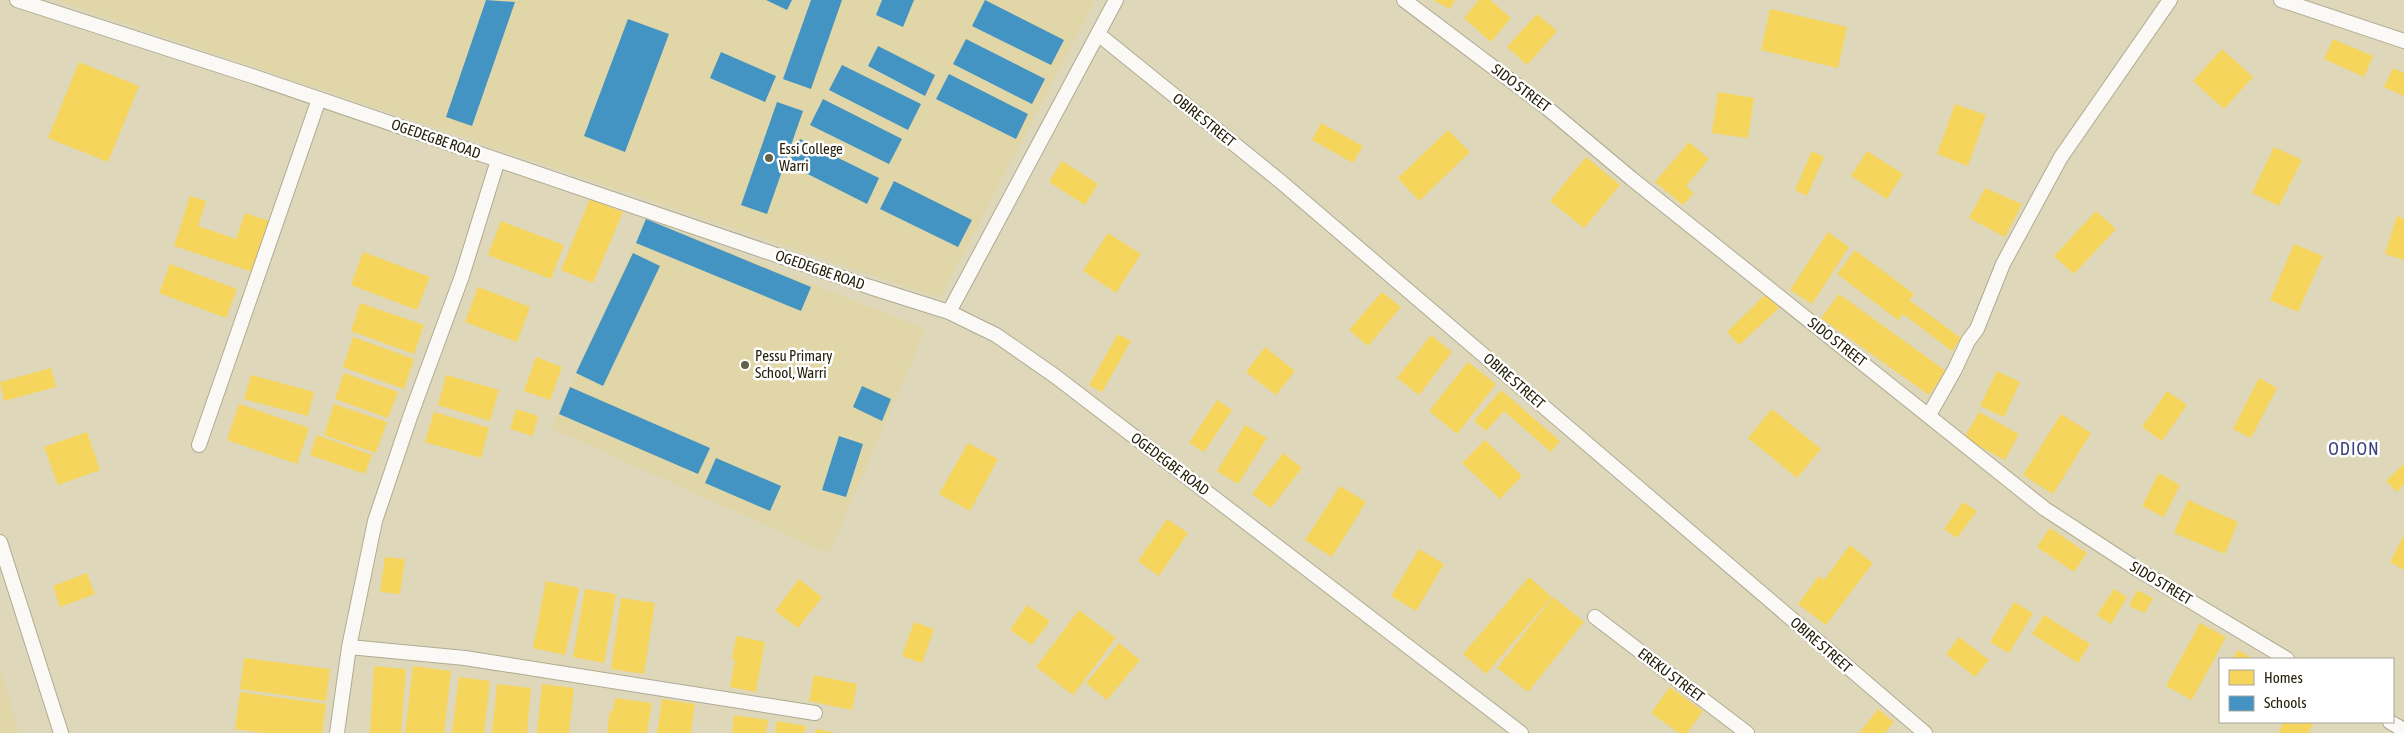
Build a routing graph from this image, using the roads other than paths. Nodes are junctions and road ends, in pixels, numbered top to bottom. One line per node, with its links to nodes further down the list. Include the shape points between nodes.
1 (17, 0): 8 (street, OGEDEGBE ROAD)
2 (1116, 0): 6 (street)
3 (1404, 0): 11 (street, SIDO STREET, via 1546,107)
4 (2170, 0): 11 (street, via 2056,166 2003,264 1977,329)
5 (2282, 0): 7 (street)
6 (1098, 34): 10 (street); 24 (street, OBIRE STREET, via 1280,181)
7 (2404, 41)
8 (319, 99): 9 (street, OGEDEGBE ROAD); 12 (street)
9 (498, 160): 10 (street, OGEDEGBE ROAD); 15 (street, via 462,276 375,521)
10 (949, 312): 22 (street, OGEDEGBE ROAD, via 996,335 1055,376)
11 (1929, 415): 16 (street, SIDO STREET, via 2045,509 2137,569)
12 (199, 445)
13 (0, 542): 20 (street)
14 (1595, 616): 23 (street, EREKU STREET)
15 (350, 648): 17 (street, via 465,658); 21 (street)
16 (2285, 658)
17 (815, 713)
18 (2392, 723): 19 (street)
19 (2404, 730)
20 (61, 733)
21 (337, 733)
22 (1521, 733)
23 (1747, 733)
24 (1925, 733)

